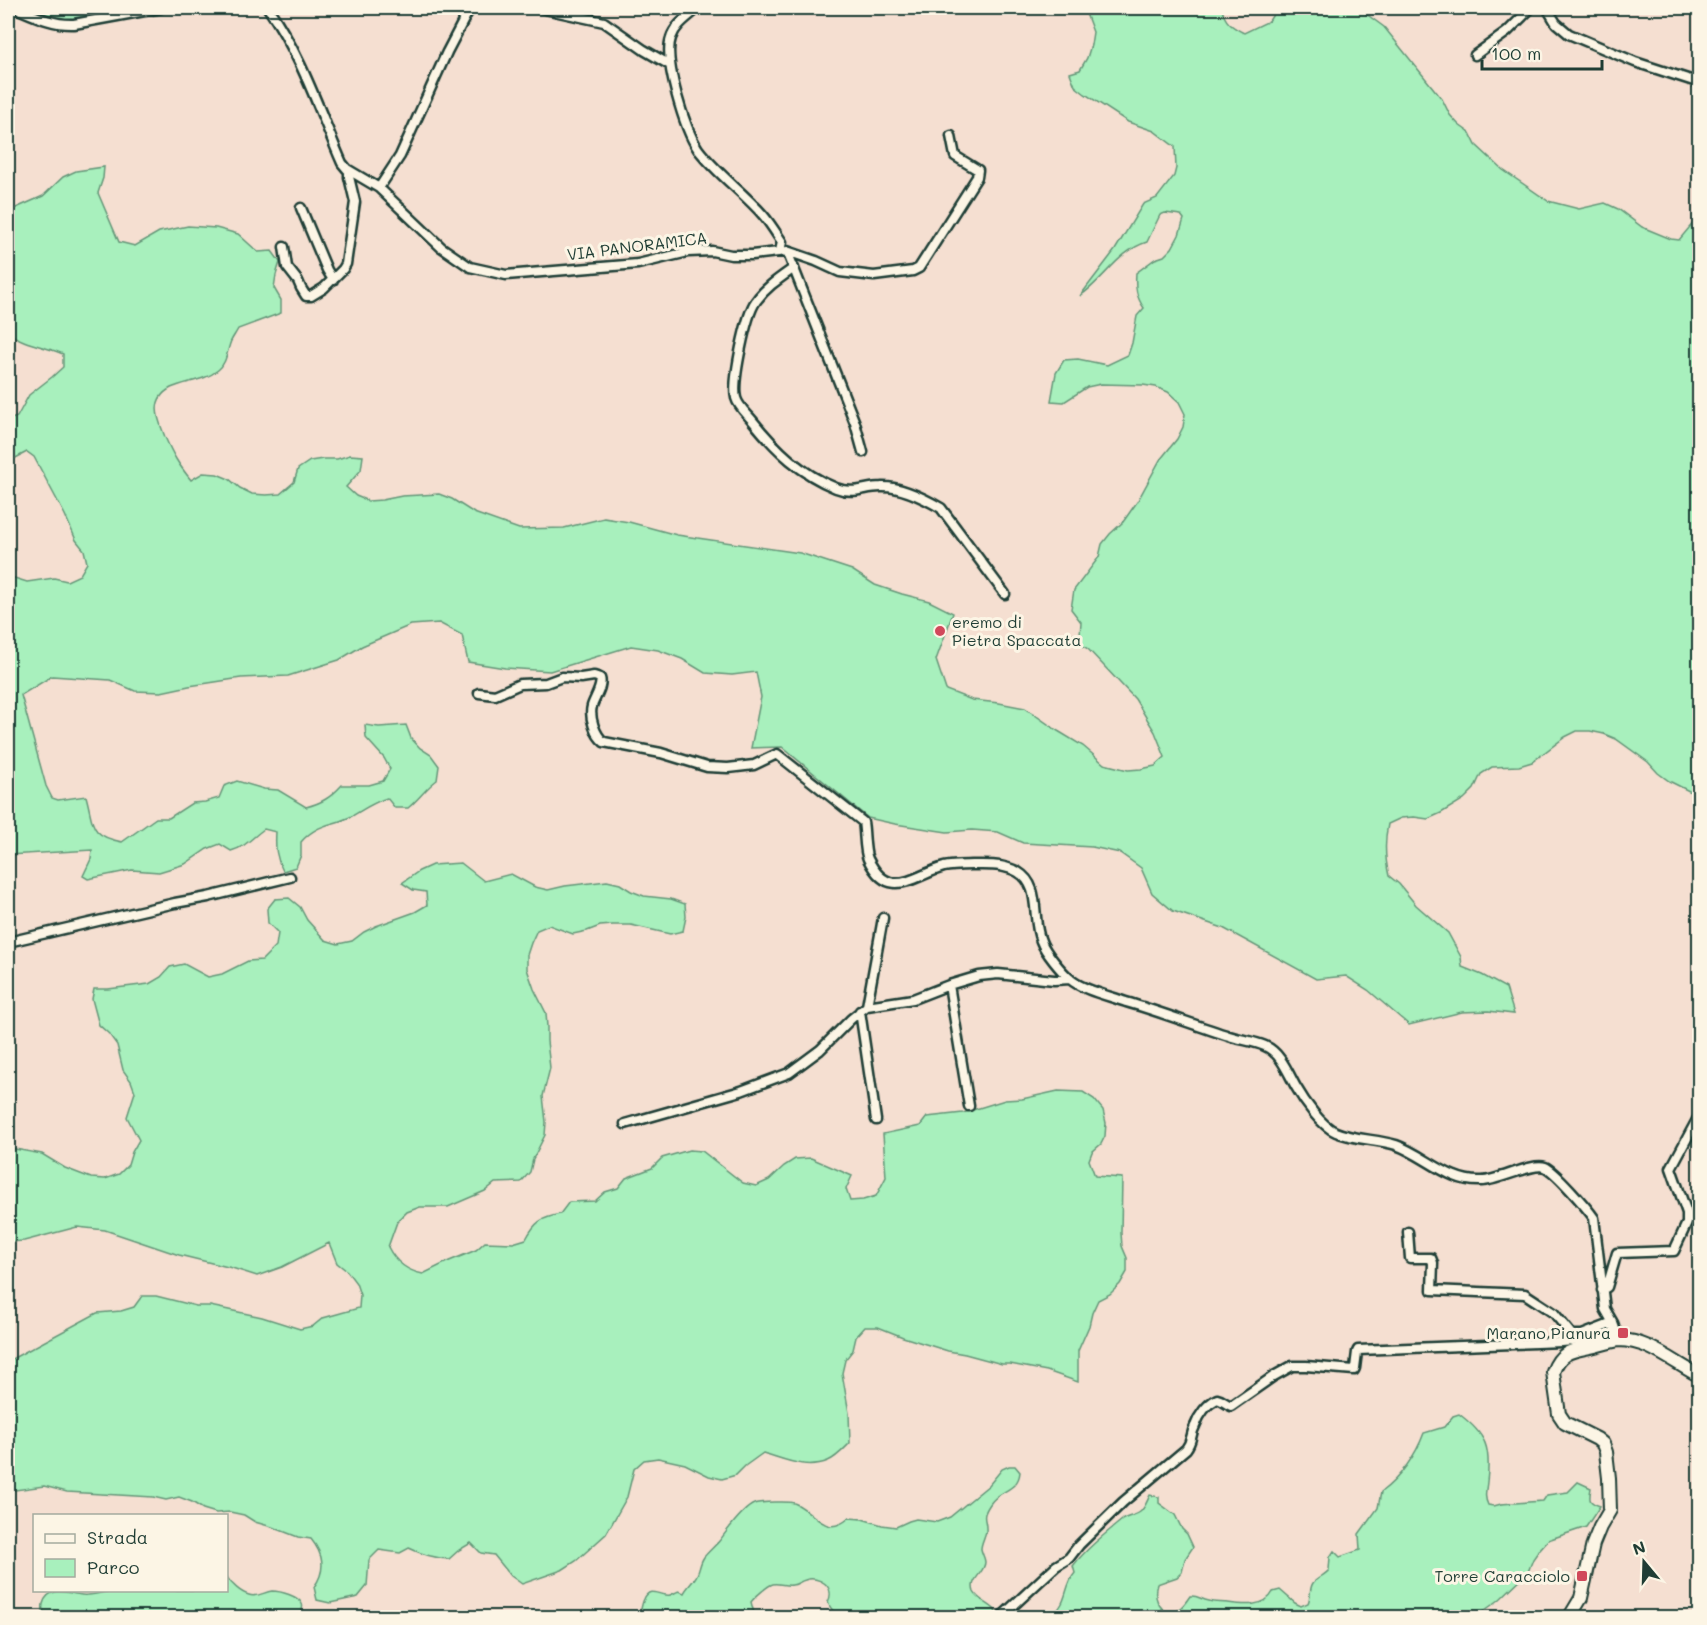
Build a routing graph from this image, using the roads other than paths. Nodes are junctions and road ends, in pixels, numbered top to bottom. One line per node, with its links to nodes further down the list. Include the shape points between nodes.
1 (16, 8): 2 (street, via 62,25)
2 (161, 8)
3 (268, 8): 13 (street, via 284,30 342,163)
4 (470, 8): 14 (street, via 400,156)
5 (540, 8): 10 (street, via 604,22)
6 (698, 8): 10 (street, via 673,32)
7 (1531, 8): 9 (street)
8 (1547, 8): 11 (street, via 1569,34 1635,62)
9 (1475, 55)
10 (670, 65): 17 (street, via 698,148 764,215)
11 (1700, 83)
12 (951, 136): 17 (street, via 955,156 978,170 977,177 919,268 874,276 840,272)
13 (349, 171): 14 (street, VIA PANORAMICA); 19 (street, via 355,202 347,260)
14 (380, 188): 17 (street, VIA PANORAMICA, via 441,247 470,267 506,275 638,264 688,252 752,255)
15 (301, 208): 19 (street)
16 (284, 248): 19 (street, via 287,267 306,296 319,292)
17 (784, 251): 18 (street)
18 (794, 268): 20 (street); 21 (street, via 754,303 737,368 739,404 788,460 821,482 850,492 888,487 941,508)
19 (333, 280)
20 (863, 452)
21 (1005, 594)
22 (479, 693): 26 (street, via 495,695 520,684 594,676 601,683 591,709 594,727 604,742 728,768 754,765 777,754 863,822 867,858 882,878 899,884 946,866 999,865 1018,872 1032,889 1041,941)
23 (291, 877): 25 (street)
24 (883, 918): 28 (street)
25 (8, 942)
26 (1070, 979): 27 (street, via 998,974); 34 (street, via 1110,996 1265,1046 1278,1055 1321,1121 1339,1134 1396,1145 1467,1180 1482,1181 1545,1166 1594,1218)
27 (949, 985): 28 (street, via 913,999); 29 (street)
28 (864, 1009): 31 (street); 32 (street, via 789,1073)
29 (969, 1106)
30 (1700, 1119): 34 (street, via 1671,1168 1687,1213 1687,1223 1674,1251 1617,1253 1607,1287)
31 (876, 1120)
32 (625, 1124)
33 (1408, 1232): 35 (street, via 1410,1258 1431,1258 1432,1290 1525,1294 1554,1313 1572,1335)
34 (1602, 1290): 35 (street, via 1605,1309)
35 (1613, 1323): 36 (street)
36 (1616, 1340): 37 (street, via 1656,1351); 38 (street, via 1358,1350 1354,1370 1292,1366 1231,1406 1216,1398 1194,1426 1186,1449); 39 (street, via 1569,1351 1553,1372 1564,1424 1603,1444 1610,1478 1610,1510 1593,1544 1581,1598)
37 (1700, 1376)
38 (1000, 1617)
39 (1569, 1617)

